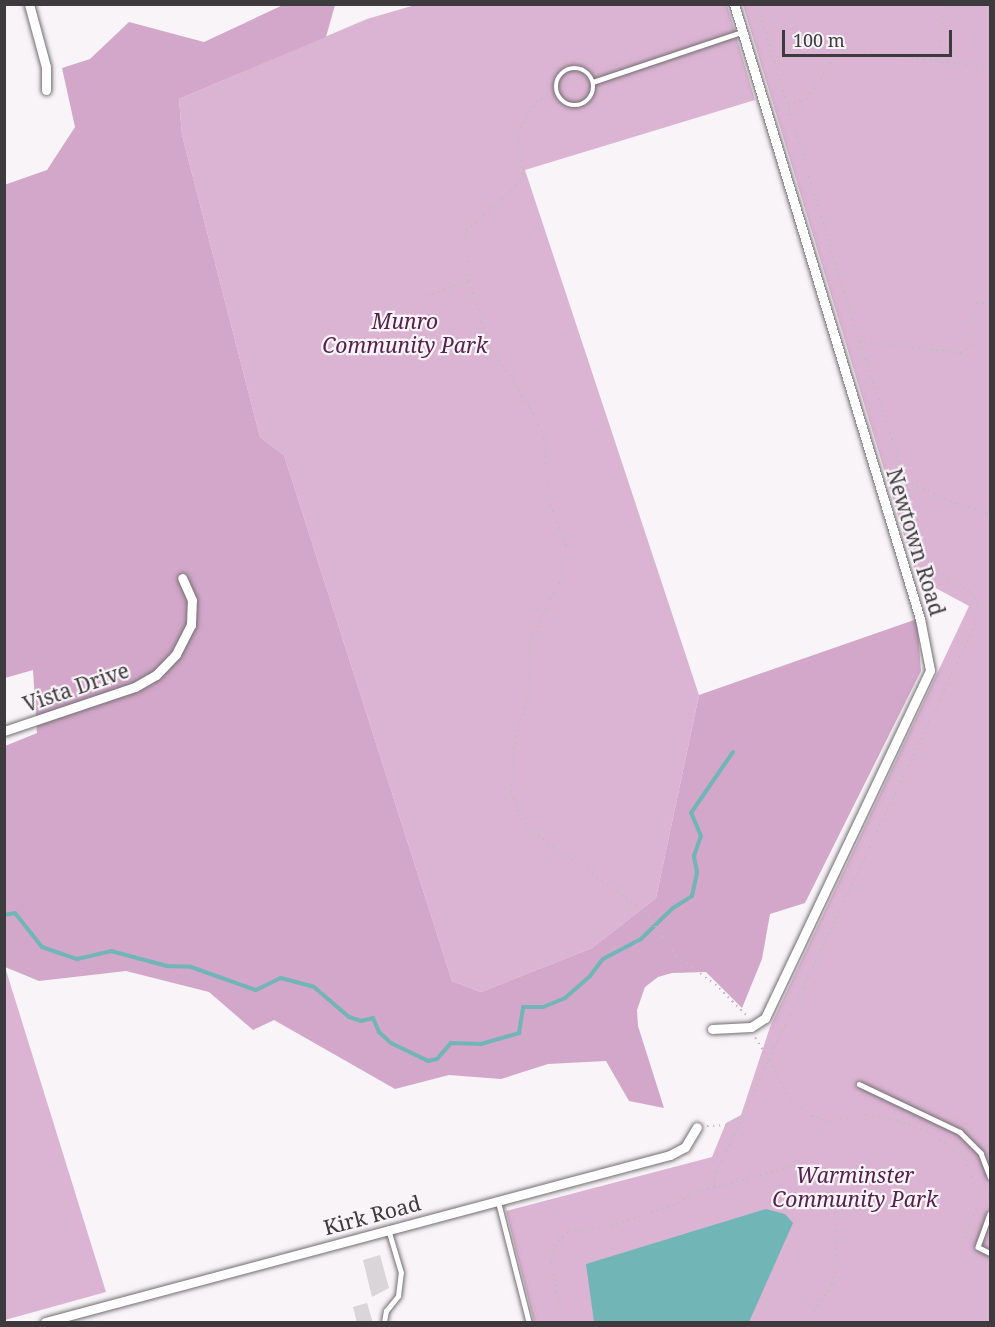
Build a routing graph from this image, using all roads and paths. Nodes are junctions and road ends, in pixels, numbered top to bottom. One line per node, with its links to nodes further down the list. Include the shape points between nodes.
1 (28, 4): 10 (street, via 45,68)
2 (734, 4): 6 (street, Newtown Road)
3 (757, 4): 12 (path)
4 (945, 5): 5 (path); 7 (path)
5 (990, 9)
6 (742, 32): 9 (lane); 23 (street, Newtown Road, via 928,644 930,670 765,1018)
7 (938, 60): 8 (path); 12 (path, via 846,49 837,54 807,99)
8 (990, 68)
9 (593, 82): 11 (lane, via 591,97 580,105 563,102); 11 (lane, via 584,69 571,68 560,74)
10 (46, 90)
11 (556, 92): 13 (path, via 536,102 518,133 523,174 517,186 466,231)
12 (788, 105): 16 (path)
13 (469, 280): 14 (path); 21 (path, via 489,345 531,408 544,438 550,505 566,545 562,577 530,643 530,690 513,748 511,793 519,814 533,832 653,918)
14 (421, 298)
15 (990, 303): 16 (path, via 976,303 971,346 961,353)
16 (859, 340): 17 (path)
17 (906, 481): 18 (path); 25 (path, via 925,555 932,567 974,595 978,605 975,625)
18 (990, 514)
19 (182, 578): 20 (street, Vista Drive, via 192,600 191,625 176,654 156,675 135,687)
20 (4, 730)
21 (682, 960): 22 (path); 23 (path, via 715,984 747,1016)
22 (681, 973)
23 (751, 1027): 24 (street); 25 (path)
24 (712, 1029)
25 (769, 1059): 27 (path); 34 (path, via 789,1099 811,1116 830,1121 884,1117 933,1134 965,1158 976,1189 976,1210 965,1238)
26 (859, 1084): 29 (lane, via 960,1132 981,1153)
27 (744, 1116): 28 (path, via 727,1125); 30 (path, via 714,1178)
28 (697, 1127): 31 (street, Kirk Road, via 685,1147 670,1155)
29 (990, 1176)
30 (714, 1187): 39 (path, via 605,1228 569,1231 554,1246 551,1261); 40 (path, via 795,1166 812,1166 831,1183 837,1266 832,1285)
31 (497, 1200): 33 (street, Kirk Road); 38 (lane)
32 (990, 1214): 34 (lane)
33 (388, 1229): 36 (street, Kirk Road); 37 (lane, via 401,1273 398,1296 386,1311)
34 (980, 1240): 35 (lane, via 978,1247)
35 (990, 1253)
36 (45, 1323)
37 (384, 1323)
38 (530, 1323)
39 (563, 1323)
40 (806, 1323)

